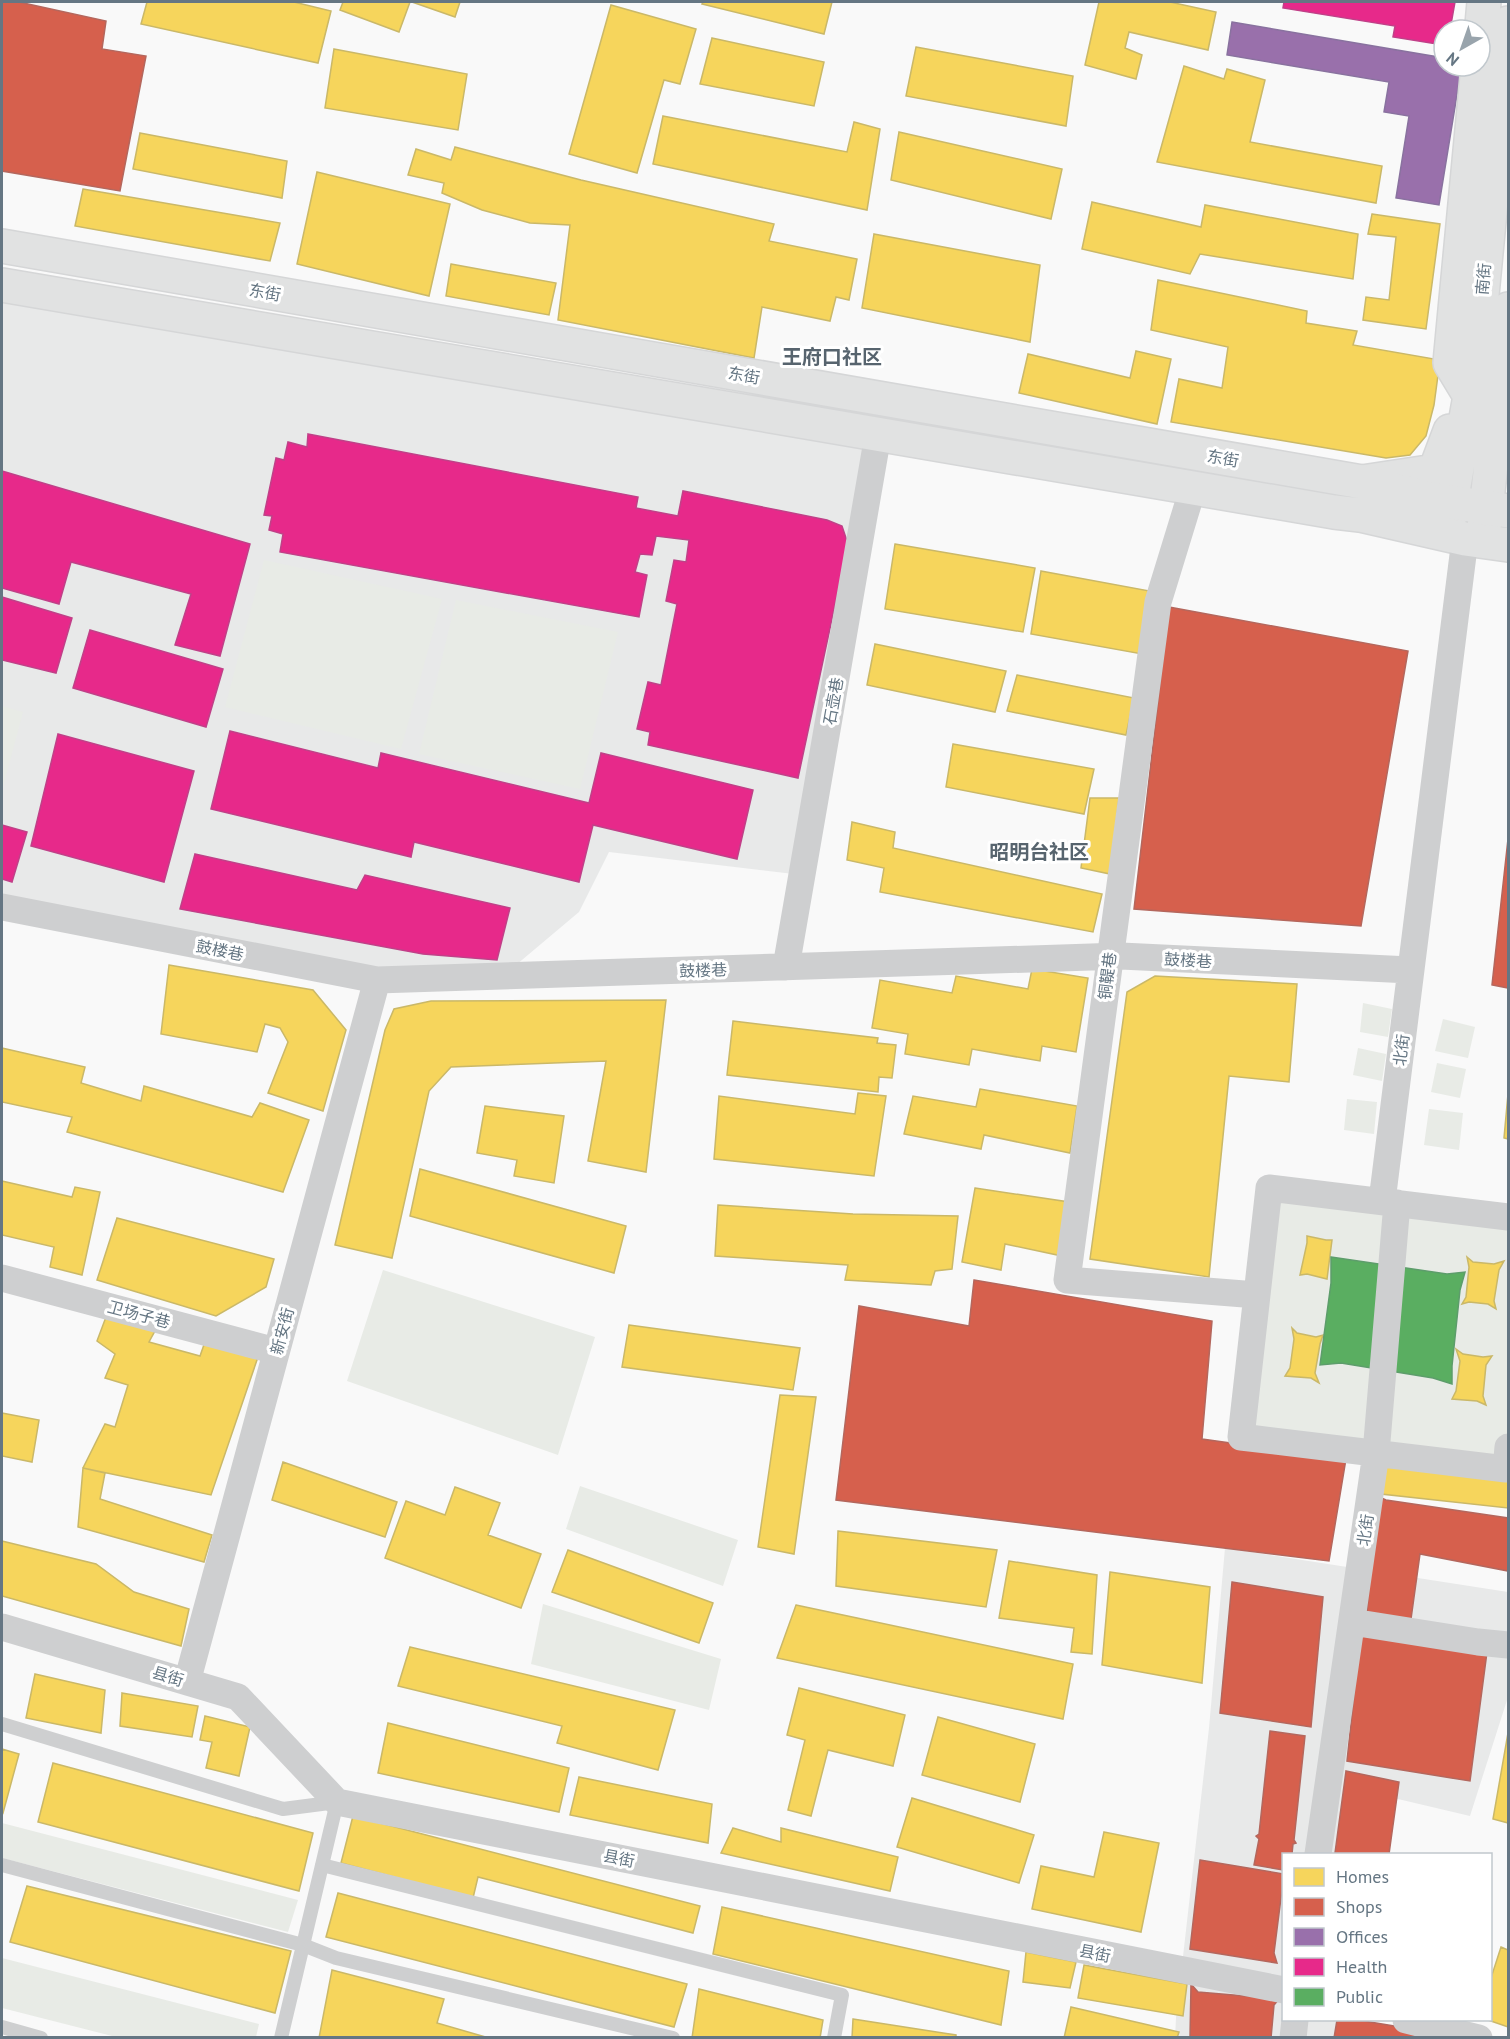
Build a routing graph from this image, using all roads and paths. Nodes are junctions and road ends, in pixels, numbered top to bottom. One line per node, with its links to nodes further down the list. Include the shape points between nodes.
1 (1484, 2): 2 (main road)
2 (1483, 18)
3 (1509, 22): 8 (main road, 南街)
4 (1477, 78): 8 (main road, via 1450,363)
5 (2, 246): 10 (main road, 东街)
6 (2, 285): 9 (main road)
7 (1509, 309): 8 (main road, 南街)
8 (1488, 379): 10 (main road, via 1435,471); 12 (main road, 南街); 13 (main road, 南街)
9 (879, 435): 11 (main road); 17 (street, 石壶巷)
10 (1362, 482): 12 (main road, 东街)
11 (1193, 488): 14 (main road, via 1360,515); 16 (street, 铜鞮巷, via 1158,602)
12 (1451, 502): 13 (main road, 东街); 14 (main road, 南街)
13 (1497, 510): 14 (main road, 南街)
14 (1486, 542): 18 (street, 北街)
15 (2, 907): 19 (street, 鼓楼巷)
16 (1109, 957): 17 (street, 鼓楼巷); 18 (street, 鼓楼巷); 23 (street, 铜鞮巷, via 1067,1280)
17 (786, 967): 19 (street, 鼓楼巷)
18 (1410, 970): 20 (street, 北街)
19 (377, 980): 24 (street, 新安街)
20 (1390, 1202): 21 (street); 23 (street, via 1269,1188); 26 (street, 北街)
21 (1509, 1217)
22 (2, 1278): 24 (street, 卫场子巷)
23 (1257, 1295): 26 (street, via 1241,1437)
24 (276, 1351): 30 (street, 新安街)
25 (1509, 1447): 26 (street, via 1506,1469)
26 (1376, 1453): 27 (street, 北街)
27 (1352, 1622): 29 (street); 33 (street, 北街)
28 (2, 1627): 30 (street, 县街)
29 (1509, 1645)
30 (187, 1682): 32 (street, 县街, via 238,1697)
31 (2, 1724): 32 (lane, via 283,1809)
32 (337, 1802): 35 (lane); 37 (street, 县街)
33 (1318, 1853)
34 (2, 1865): 36 (lane)
35 (322, 1865): 36 (lane); 44 (lane, via 842,1995)
36 (303, 1945): 42 (lane); 43 (lane, via 336,1958)
37 (1282, 1990)
38 (1294, 2021): 45 (street)
39 (1414, 2021): 46 (street)
40 (2, 2027): 41 (lane)
41 (41, 2037)
42 (281, 2037)
43 (674, 2037)
44 (834, 2037)
45 (1293, 2037)
46 (1479, 2037)

